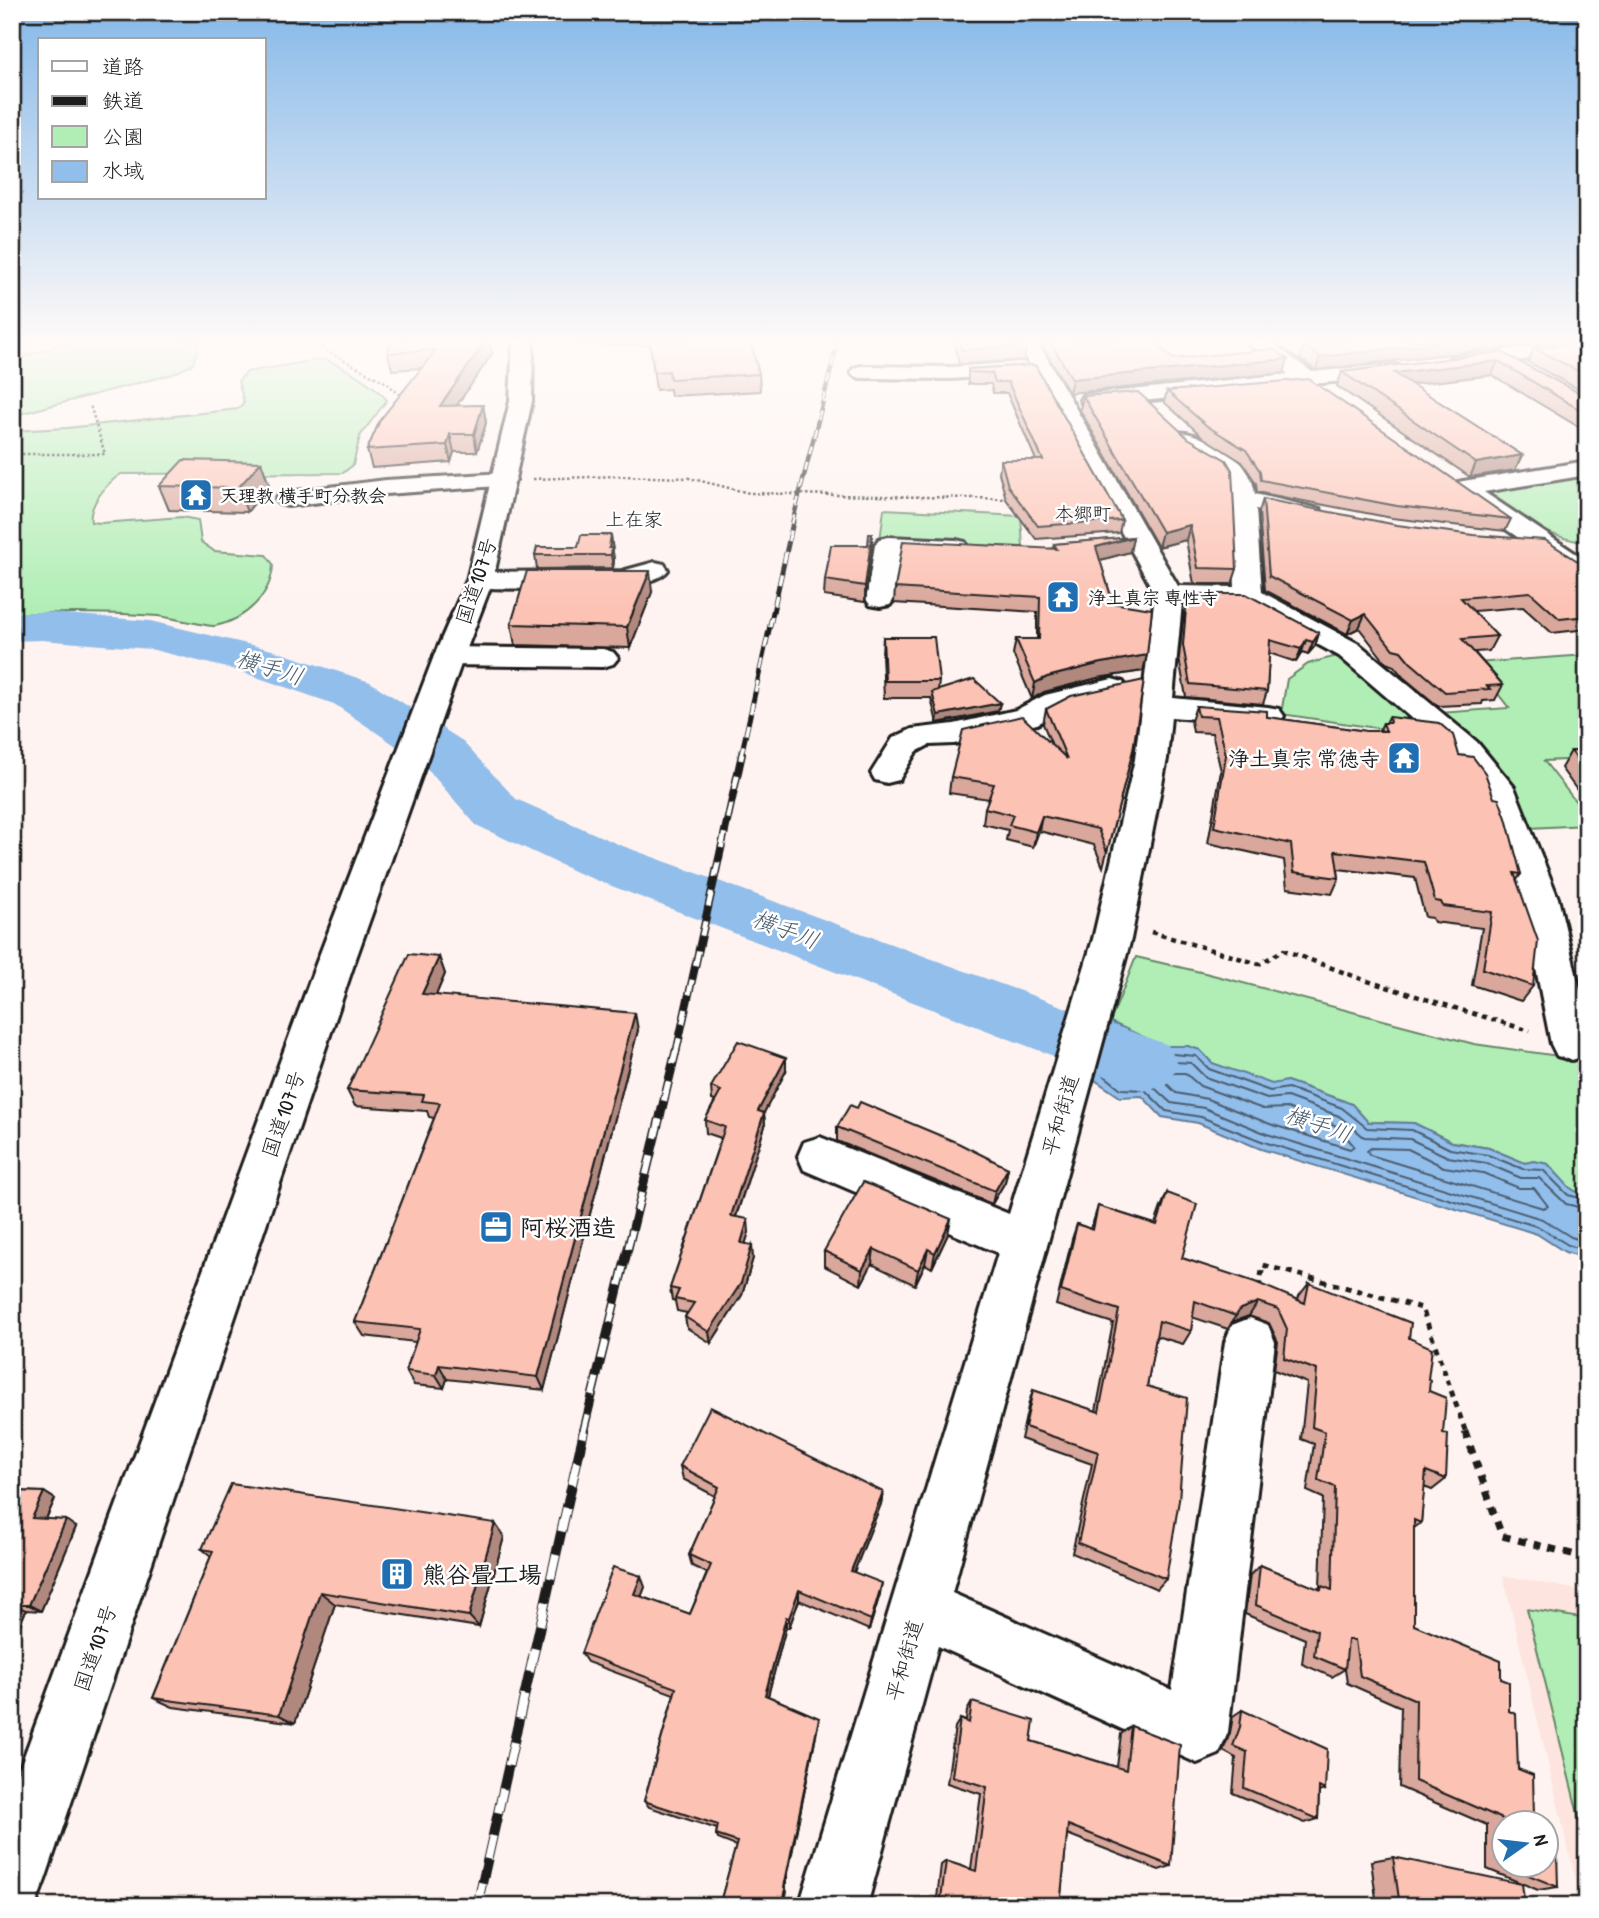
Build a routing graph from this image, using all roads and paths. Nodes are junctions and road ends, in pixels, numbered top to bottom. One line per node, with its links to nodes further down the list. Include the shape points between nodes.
1 (98, 431): 5 (path, via 105,454)
2 (515, 431): 9 (main road, 国道107号)
3 (1074, 431): 22 (main road, via 1126,543)
4 (1178, 431): 13 (main road, via 1233,469 1242,484)
5 (12, 454)
6 (1587, 468): 10 (main road)
7 (1441, 472): 10 (main road)
8 (408, 476): 9 (main road)
9 (505, 477): 11 (main road); 12 (path, via 690,478 749,493); 21 (main road, 国道107号)
10 (1463, 488): 16 (main road)
11 (288, 499)
12 (1025, 499)
13 (1241, 499): 14 (main road); 23 (main road)
14 (1336, 519)
15 (1500, 542): 16 (main road)
16 (1542, 544): 17 (main road); 20 (main road)
17 (1587, 545)
18 (982, 549): 24 (main road, via 888,545)
19 (655, 570): 21 (main road, via 622,579)
20 (1587, 573)
21 (480, 580): 26 (main road, 国道107号)
22 (1169, 594): 23 (main road); 27 (main road, 平和街道)
23 (1249, 596): 31 (main road, via 1349,650 1466,749 1502,795 1540,898)
24 (880, 599)
25 (603, 657): 26 (main road)
26 (445, 670): 37 (main road, 国道107号, via 335,964)
27 (1157, 693): 28 (main road); 29 (main road, via 1098,690 1056,702 1026,717 966,732 923,736 904,745); 30 (main road, 平和街道, via 1151,759)
28 (1268, 716)
29 (887, 773)
30 (1114, 930): 31 (path, via 1259,964 1284,950 1364,980); 33 (main road, 平和街道)
31 (1572, 1044)
32 (820, 1156): 33 (main road)
33 (1023, 1242): 36 (main road, 平和街道)
34 (1250, 1342): 35 (path, via 1263,1265 1422,1308 1502,1536); 36 (main road, via 1197,1732)
35 (1587, 1558)
36 (919, 1608): 38 (main road, 平和街道)
37 (12, 1880)
38 (833, 1906)

